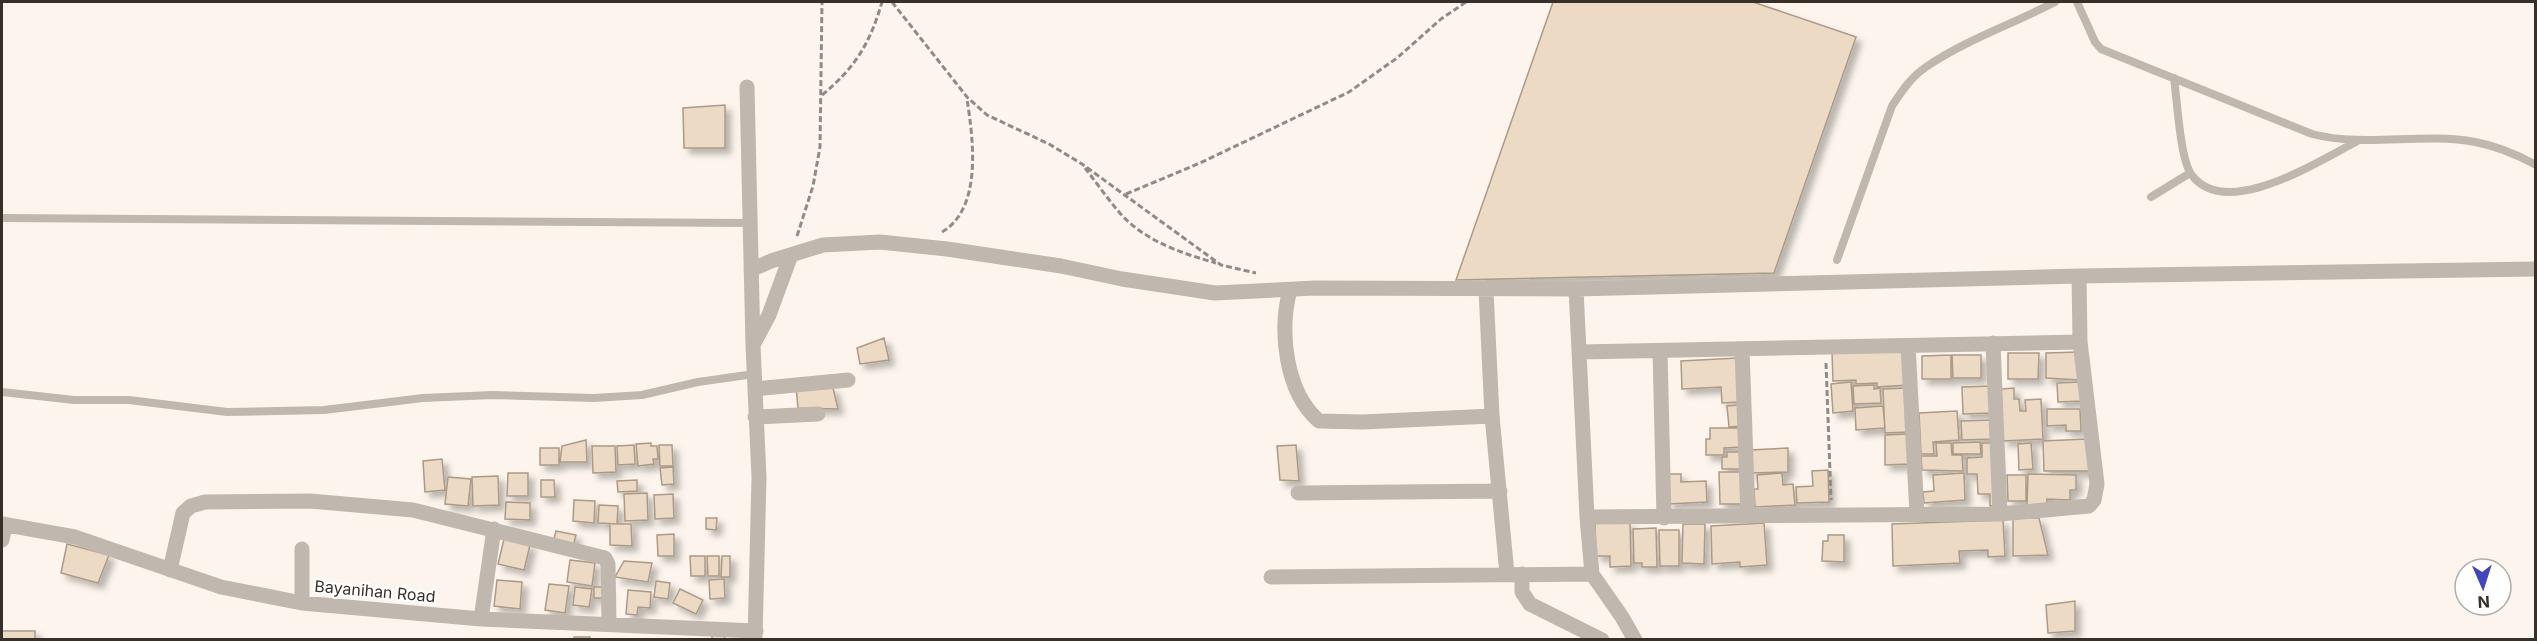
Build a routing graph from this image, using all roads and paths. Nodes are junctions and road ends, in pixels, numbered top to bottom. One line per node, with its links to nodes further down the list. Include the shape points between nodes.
1 (822, 2): 9 (path)
2 (882, 2): 9 (path, via 859,57 845,76)
3 (892, 2): 10 (path)
4 (1466, 2): 15 (path, via 1349,92 1200,164)
5 (2055, 2): 21 (lane, via 1945,56 1924,68 1906,86 1892,106)
6 (2077, 2): 7 (lane, via 2101,49)
7 (2174, 78): 11 (lane, via 2312,134); 14 (lane)
8 (747, 87): 18 (street)
9 (822, 95): 20 (path, via 820,147 813,186)
10 (967, 97): 12 (path, via 987,115); 19 (path, via 972,146 968,194 961,213 947,229)
11 (2357, 141): 13 (lane, via 2473,141 2508,150); 14 (lane, via 2257,189 2212,189)
12 (1082, 164): 15 (path); 22 (path, via 1120,213 1141,232 1185,254)
13 (2535, 165)
14 (2190, 172): 16 (lane)
15 (1126, 194): 22 (path)
16 (2151, 197)
17 (2, 218): 18 (lane)
18 (749, 224): 24 (street)
19 (920, 246): 20 (street, via 851,242); 28 (street, via 1061,266 1187,290)
20 (791, 255): 24 (street); 32 (street, via 769,315)
21 (1837, 260)
22 (1221, 265): 25 (path)
23 (2535, 268): 26 (street)
24 (751, 270): 32 (street)
25 (1261, 274)
26 (2079, 276): 27 (street); 30 (street)
27 (1576, 289): 29 (street); 37 (street)
28 (1290, 290): 29 (street); 42 (street, via 1285,320 1288,361 1296,388 1319,421)
29 (1486, 290): 42 (street)
30 (2080, 342): 31 (street); 48 (street, via 2097,484 2094,501 2072,510)
31 (1993, 344): 34 (street); 48 (street)
32 (753, 345): 39 (street)
33 (1825, 345): 34 (street); 35 (street); 46 (path)
34 (1908, 346): 47 (street)
35 (1742, 350): 36 (street); 49 (street)
36 (1660, 351): 37 (street); 51 (street)
37 (1580, 352): 50 (street)
38 (848, 380): 39 (street)
39 (755, 381): 40 (lane, via 630,396 492,395 423,398 324,410 227,412 129,400 74,400); 43 (street)
40 (2, 392)
41 (818, 414): 43 (street)
42 (1492, 416): 44 (street)
43 (755, 417): 63 (street, via 759,477)
44 (1500, 490): 45 (street); 57 (street)
45 (1298, 493)
46 (1832, 514): 47 (street); 49 (street)
47 (1917, 514): 48 (street)
48 (2000, 514)
49 (1748, 516): 51 (street)
50 (1587, 517): 51 (street); 58 (street)
51 (1664, 518)
52 (3, 524): 54 (street); 56 (street, Bayanihan Road, via 75,537)
53 (494, 529): 56 (street, via 413,510 339,502 205,502 183,513); 61 (street); 62 (street, via 605,558)
54 (2, 540)
55 (302, 549): 60 (street)
56 (170, 570): 60 (street, Bayanihan Road, via 221,587)
57 (1514, 574): 58 (street); 59 (street); 64 (street, via 1530,604)
58 (1592, 574): 65 (street)
59 (1271, 577)
60 (302, 603): 61 (street, Bayanihan Road)
61 (482, 619): 62 (street, Bayanihan Road)
62 (609, 624): 63 (street, Bayanihan Road)
63 (755, 635)
64 (1602, 639)
65 (1635, 639)

